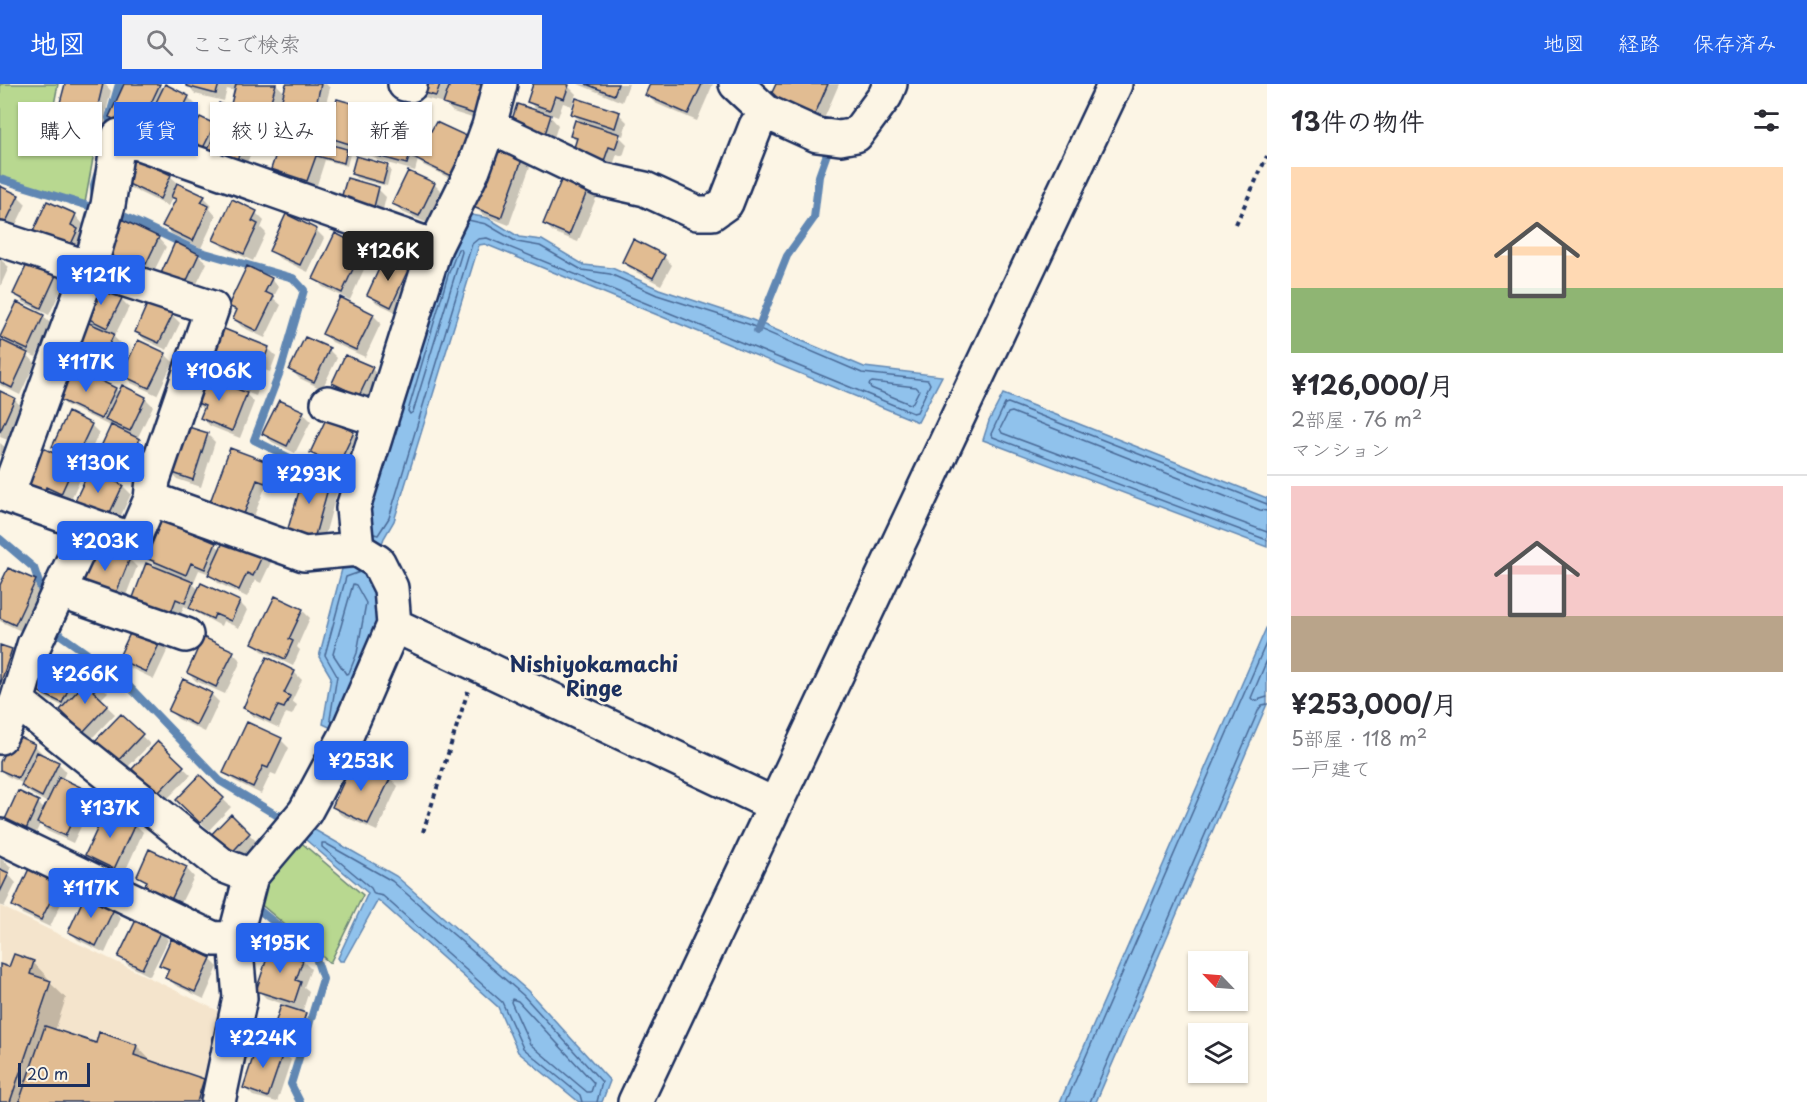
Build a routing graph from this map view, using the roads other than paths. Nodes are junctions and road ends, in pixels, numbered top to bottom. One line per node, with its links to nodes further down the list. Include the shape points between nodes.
1 (500, 84): 6 (street)
2 (736, 84): 5 (street)
3 (890, 84): 5 (street, via 856,135 817,135)
4 (1114, 84): 21 (street)
5 (766, 112): 6 (street, via 756,126 726,203 712,213 697,213 645,189 600,179)
6 (489, 126): 8 (street, via 473,170)
7 (0, 239): 9 (street)
8 (435, 247): 9 (street, via 119,136 108,205); 11 (street)
9 (90, 267): 12 (street); 13 (street, via 212,308 153,480)
10 (328, 403): 11 (street)
11 (381, 420): 15 (street, via 353,508)
12 (4, 494): 14 (street)
13 (151, 500): 14 (street, via 133,540); 15 (street, via 304,554)
14 (90, 525): 16 (street)
15 (367, 555): 17 (street, via 391,588)
16 (58, 593): 18 (street); 19 (street, via 34,645)
17 (394, 625): 21 (street); 23 (street, via 346,735 297,823)
18 (186, 636)
19 (17, 701): 20 (street); 23 (street, via 222,865)
20 (0, 737)
21 (775, 805): 25 (street)
22 (0, 836): 24 (street, via 214,939)
23 (251, 876): 24 (street)
24 (236, 938): 26 (street, via 240,998)
25 (641, 1100)
26 (218, 1102)

